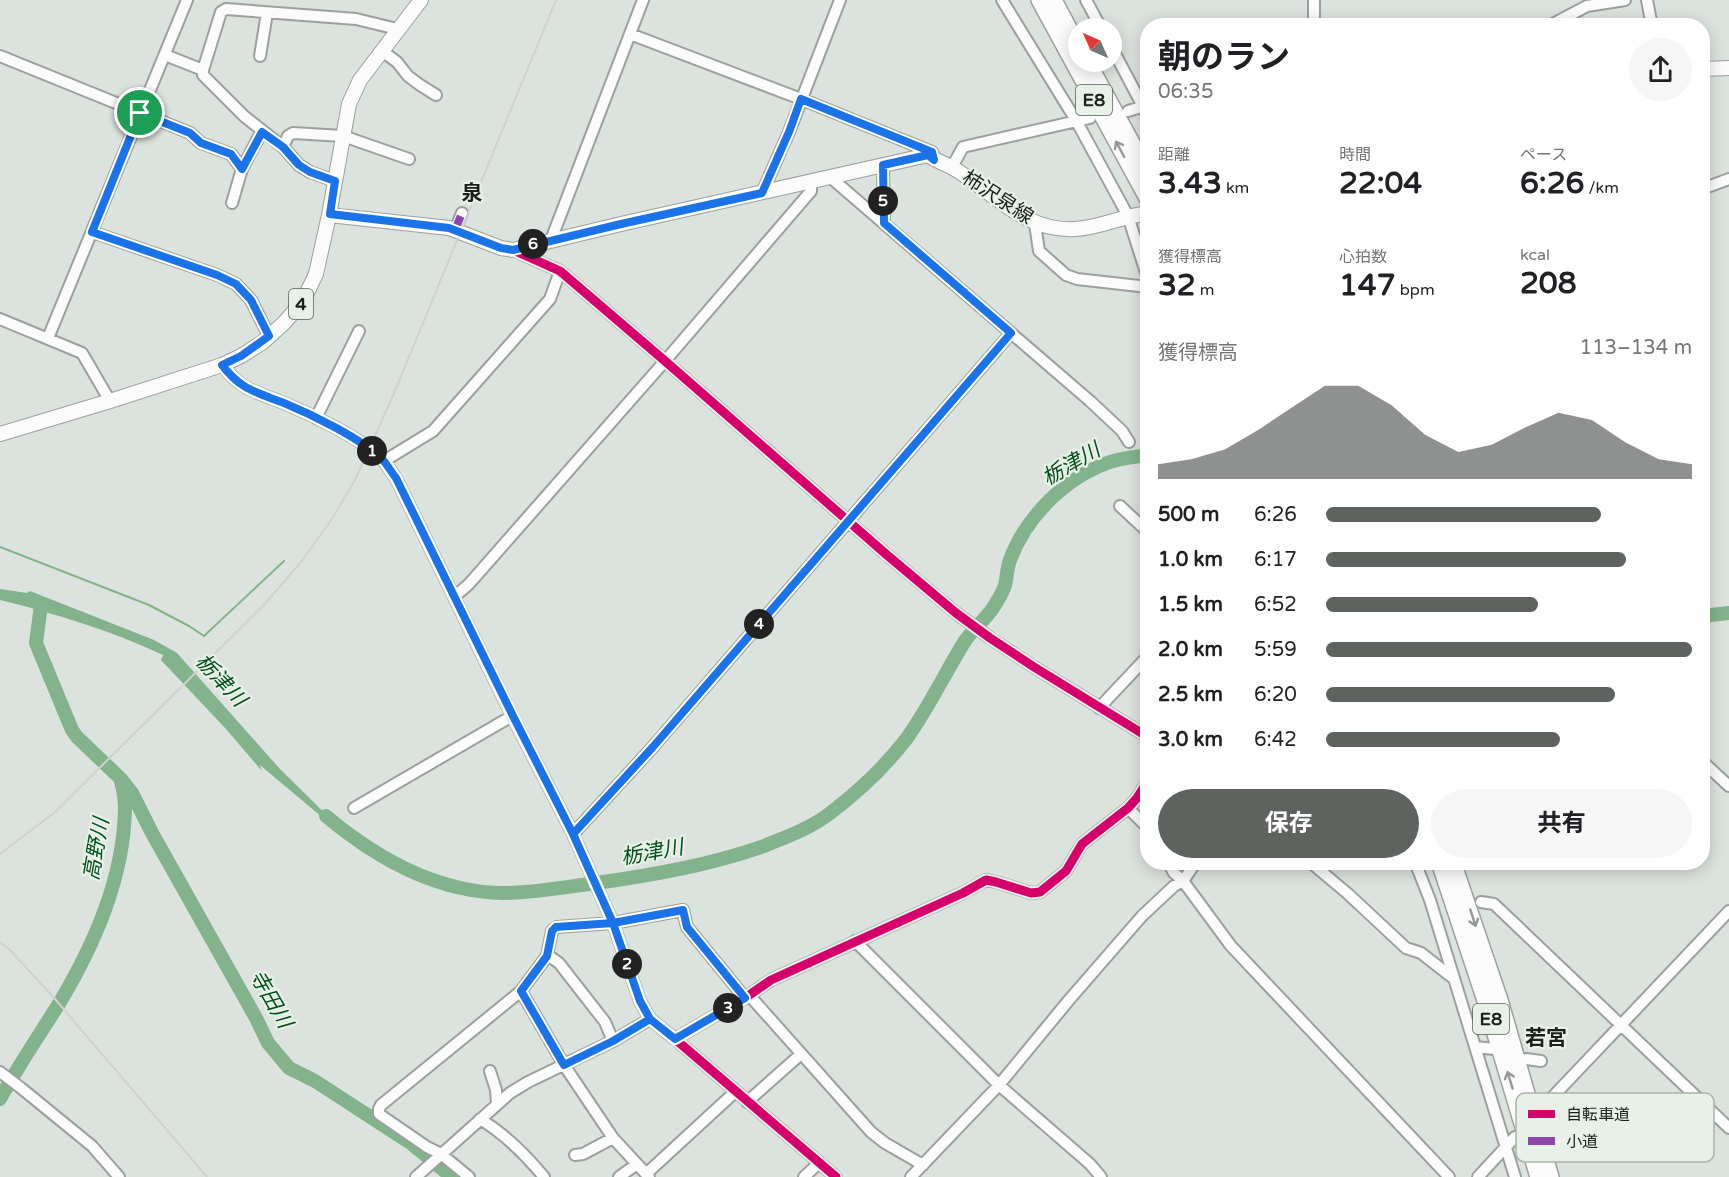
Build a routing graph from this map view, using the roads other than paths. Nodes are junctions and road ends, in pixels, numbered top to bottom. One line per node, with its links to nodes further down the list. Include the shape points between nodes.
1 (187, 0): 21 (street)
2 (421, 0): 18 (main road, 4)
3 (643, 0): 19 (street)
4 (840, 0): 31 (street)
5 (1002, 0): 36 (street)
6 (1039, 0): 52 (highway, E8, one-way to 6)
7 (1054, 0): 17 (highway)
8 (1086, 0): 13 (street)
9 (1314, 0): 14 (street)
10 (1625, 0): 15 (street, via 1587,6)
11 (1647, 0): 16 (street)
12 (267, 13): 18 (street, via 357,19); 23 (street); 27 (street, via 226,9 221,12)
13 (1096, 18)
14 (1314, 18)
15 (1564, 18)
16 (1650, 18)
17 (1068, 26)
18 (397, 30): 20 (main road, 4)
19 (630, 34): 31 (street); 62 (street)
20 (381, 51): 29 (street); 38 (main road, 4, via 360,80)
21 (165, 55): 27 (street); 34 (street)
22 (0, 56): 34 (street)
23 (260, 56)
24 (1122, 66): 30 (street)
25 (1710, 69): 26 (main road)
26 (1729, 69)
27 (203, 70): 37 (street, via 203,75)
28 (1093, 72): 40 (highway, E8)
29 (436, 95)
30 (1140, 98)
31 (801, 99): 42 (street, via 932,152); 51 (street)
32 (1140, 110): 33 (street)
33 (1128, 111)
34 (140, 113): 45 (street, via 231,154); 61 (street)
35 (1090, 118): 36 (street)
36 (1077, 122): 44 (street, via 963,147); 57 (street)
37 (262, 132): 39 (street); 45 (street)
38 (343, 136): 39 (street, via 293,133); 41 (street); 48 (main road, 4)
39 (283, 147): 48 (street, via 299,165)
40 (1140, 157)
41 (409, 159)
42 (934, 160): 43 (main road, 柿沢泉線, via 928,155); 44 (main road, 柿沢泉線)
43 (883, 165): 46 (main road, 柿沢泉線); 58 (street)
44 (952, 167): 59 (main road, 柿沢泉線)
45 (242, 169): 53 (street)
46 (830, 177): 49 (main road, 柿沢泉線); 58 (street)
47 (1729, 178): 50 (street)
48 (335, 181): 56 (main road, 4)
49 (811, 181): 51 (main road, 柿沢泉線); 72 (street, via 811,191)
50 (1710, 186)
51 (762, 193): 62 (main road, 柿沢泉線)
52 (1140, 197)
53 (232, 203)
54 (1140, 210): 57 (main road, 柿沢泉線)
55 (462, 213): 60 (street)
56 (330, 214): 60 (main road); 70 (main road, 4, via 316,274 303,301)
57 (1128, 216): 59 (main road, 柿沢泉線, via 1077,229); 64 (street)
58 (884, 223): 69 (street)
59 (1035, 224): 66 (street, via 1039,251 1066,275)
60 (455, 230): 63 (main road)
61 (92, 232): 70 (street, via 236,284 251,300); 71 (street)
62 (551, 240): 63 (main road, 柿沢泉線)
63 (513, 250): 65 (street)
64 (1140, 254)
65 (561, 271): 72 (street); 78 (street, via 550,299 433,431)
66 (1140, 286)
67 (0, 319): 71 (street)
68 (359, 331): 75 (street)
69 (1011, 333): 77 (street, via 1098,408); 80 (street)
70 (269, 336): 73 (main road, 4)
71 (48, 339): 74 (street, via 82,353)
72 (665, 360): 80 (street); 82 (street)
73 (222, 365): 74 (main road, 4); 75 (street, via 232,379 249,390)
74 (110, 401): 76 (main road, 4)
75 (316, 418): 78 (street)
76 (0, 434)
77 (1129, 442)
78 (384, 461): 82 (street)
79 (1120, 506): 81 (street)
80 (849, 521): 84 (street, via 956,613); 93 (street)
81 (1140, 525)
82 (454, 597): 85 (street)
83 (1140, 664): 84 (street)
84 (1099, 708): 86 (street)
85 (513, 716): 90 (street); 93 (street)
86 (1140, 732)
87 (1710, 768): 88 (street)
88 (1729, 786)
89 (1140, 793): 91 (street)
90 (354, 808)
91 (1128, 808): 92 (street); 104 (street, via 1082,844 1066,871 1040,892 986,880)
92 (1140, 820)
93 (573, 834): 103 (street)
94 (1172, 870): 100 (street)
95 (1191, 870): 100 (street)
96 (1320, 870): 106 (street, via 1406,948 1421,953)
97 (1419, 870): 106 (street, via 1435,899)
98 (1442, 870): 128 (highway, E8, one-way to 98)
99 (1456, 870): 123 (highway, E8, one-way to 123)
100 (1183, 881): 121 (street, via 1142,916); 152 (street, via 1231,946)
101 (1481, 902): 110 (street, via 1494,904)
102 (1729, 911): 110 (street)
103 (613, 923): 105 (street, via 556,927); 108 (street, via 683,910 687,927); 109 (street)
104 (855, 941): 108 (street, via 771,980); 121 (street)
105 (547, 956): 107 (street); 112 (street, via 559,963 597,1010)
106 (1453, 978): 113 (street)
107 (521, 991): 118 (street); 135 (street, via 379,1109 379,1114)
108 (747, 997): 111 (street); 115 (street)
109 (650, 1019): 111 (street); 112 (street)
110 (1622, 1025): 124 (street); 125 (street)
111 (675, 1039): 122 (street)
112 (613, 1041): 118 (street)
113 (1475, 1047): 114 (street); 134 (street)
114 (1495, 1049)
115 (801, 1054): 126 (street); 141 (street, via 871,1132)
116 (1526, 1059): 117 (street)
117 (1541, 1062)
118 (564, 1065): 127 (street); 133 (street)
119 (490, 1071): 127 (street)
120 (2, 1074): 143 (street, via 92,1146)
121 (999, 1085): 141 (street); 151 (street)
122 (735, 1092): 126 (street); 142 (street)
123 (1527, 1093)
124 (1557, 1093)
125 (1693, 1093)
126 (747, 1102): 139 (street)
127 (497, 1103): 130 (street)
128 (1516, 1104)
129 (1714, 1114): 131 (street)
130 (480, 1119): 135 (street); 146 (street, via 514,1144)
131 (1729, 1128)
132 (1515, 1137): 134 (street)
133 (613, 1138): 136 (street); 140 (street)
134 (1506, 1146): 153 (street); 154 (street)
135 (441, 1154): 144 (street); 145 (street)
136 (575, 1155)
137 (1533, 1162): 155 (highway, E8, one-way to 137)
138 (1547, 1162): 156 (highway, E8, one-way to 156)
139 (819, 1163): 148 (street); 149 (street)
140 (637, 1164): 142 (street); 147 (street)
141 (923, 1165): 150 (street)
142 (648, 1175)
143 (119, 1177)
144 (416, 1177)
145 (469, 1177)
146 (544, 1177)
147 (619, 1177)
148 (804, 1177)
149 (836, 1177)
150 (911, 1177)
151 (1101, 1177)
152 (1449, 1177)
153 (1478, 1177)
154 (1515, 1177)
155 (1538, 1177)
156 (1551, 1177)

